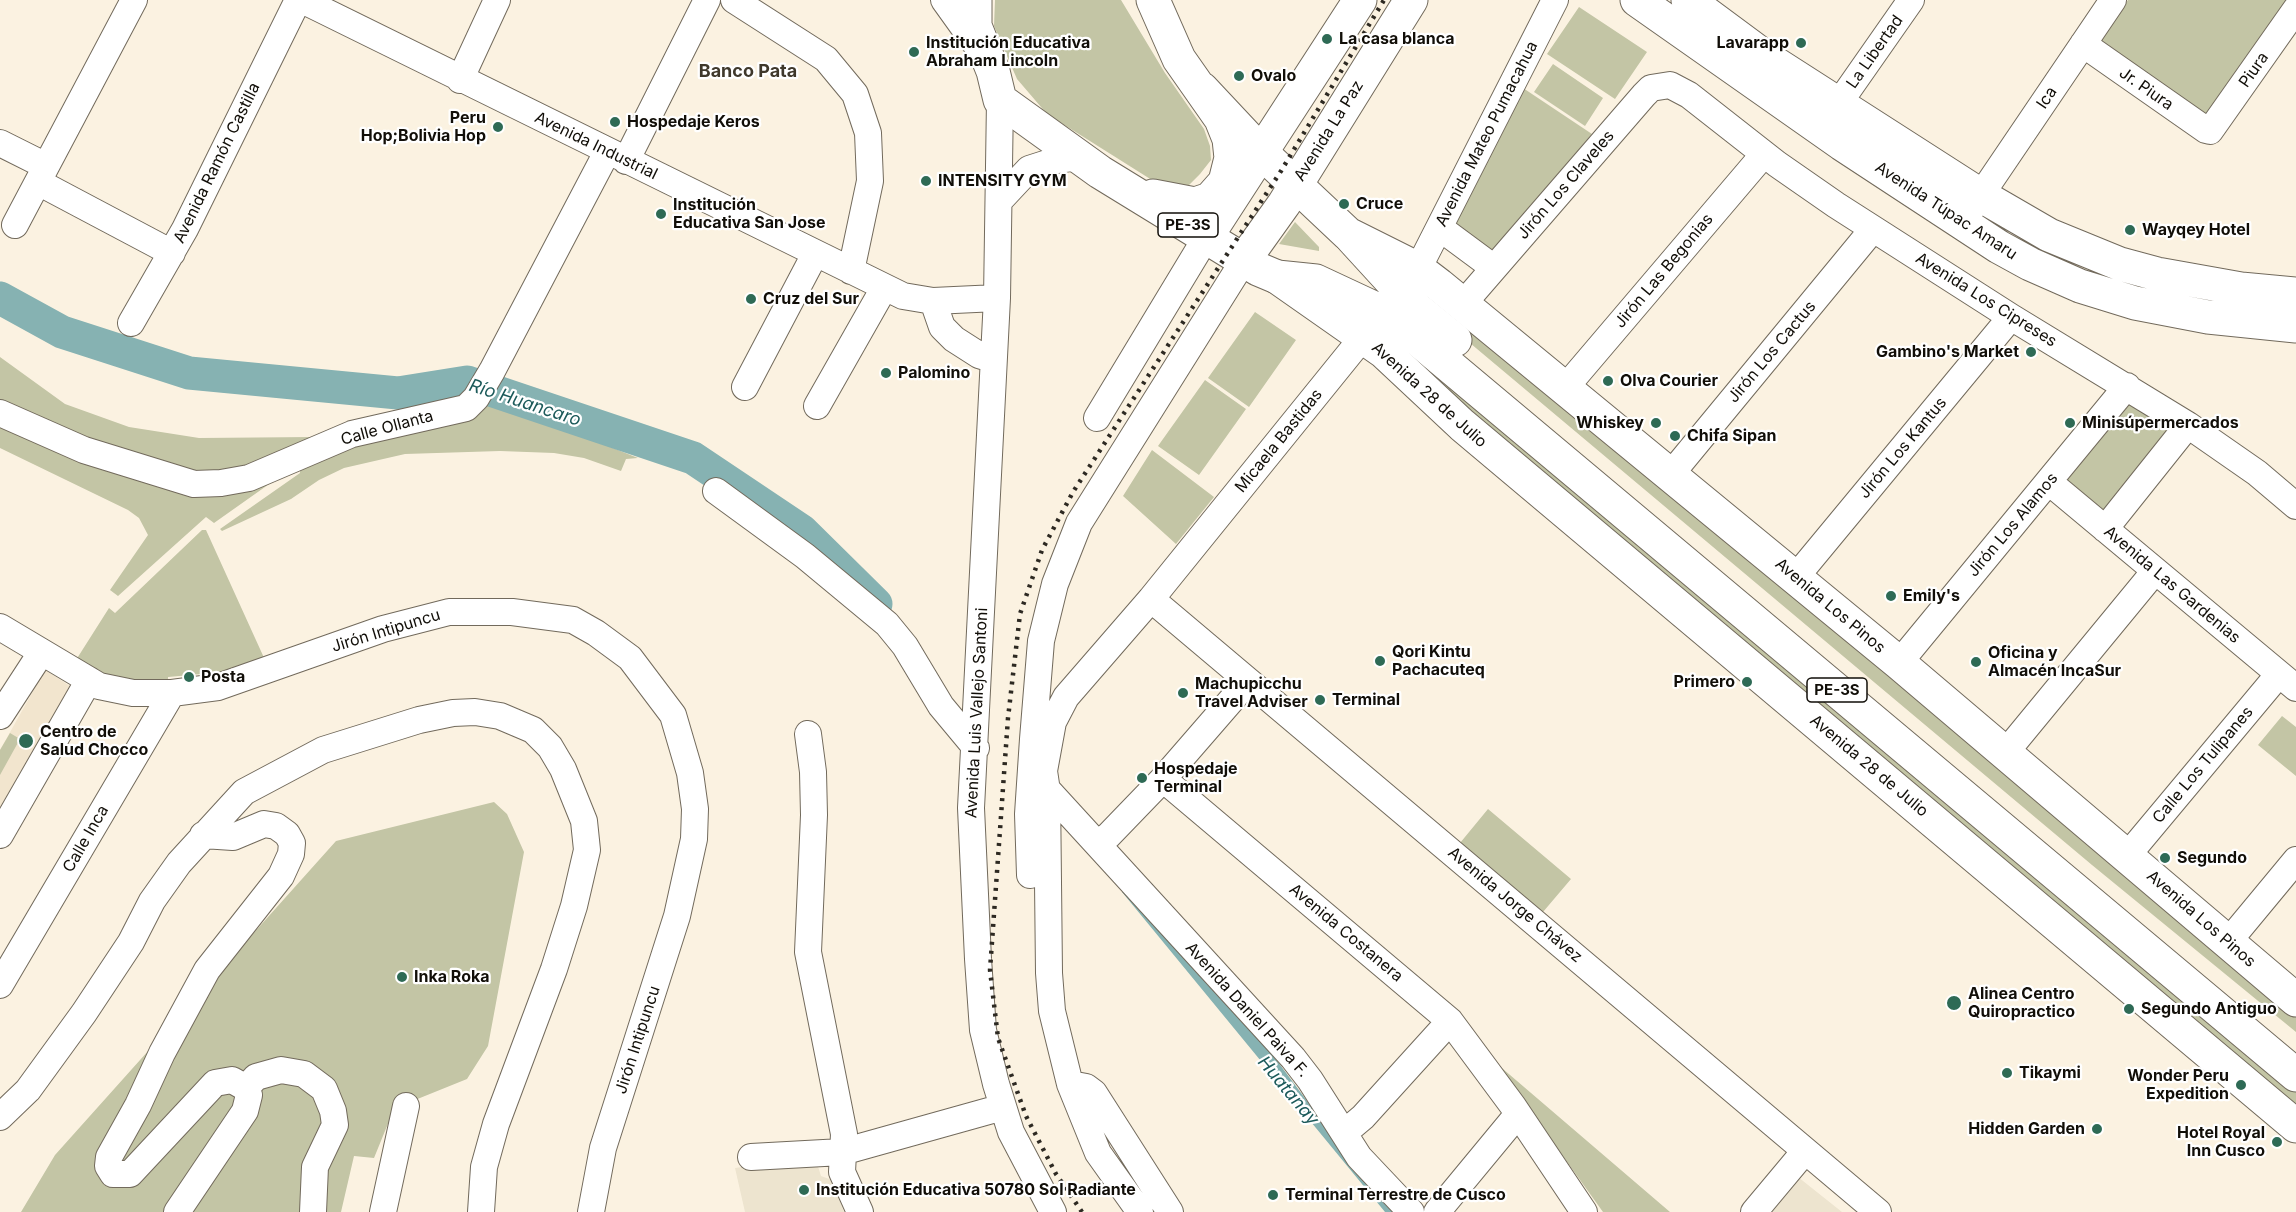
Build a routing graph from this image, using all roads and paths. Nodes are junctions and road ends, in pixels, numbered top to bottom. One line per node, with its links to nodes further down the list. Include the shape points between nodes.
1 (134, 0): 29 (street)
2 (300, 0): 18 (street, Avenida Industrial); 39 (street, Avenida Ramón Castilla)
3 (497, 0): 18 (street)
4 (707, 0): 27 (street, Calle Ollanta)
5 (734, 0): 44 (street, via 825,59 855,94 868,133 870,181)
6 (944, 0): 19 (street)
7 (975, 0): 19 (main road, via 977,31)
8 (1153, 0): 21 (main road, PE-3S, via 1179,58)
9 (1360, 0): 25 (main road)
10 (1411, 0): 30 (main road, Avenida La Paz)
11 (1556, 0): 35 (street, Avenida Mateo Pumacahua)
12 (1637, 0): 33 (main road, Avenida Túpac Amaru)
13 (1911, 0): 22 (street, La Libertad)
14 (2113, 0): 17 (street, Ica)
15 (1698, 3): 22 (main road, Avenida Túpac Amaru, via 1765,57)
16 (2296, 9): 23 (street, Piura)
17 (2083, 44): 23 (street, Jr. Piura); 31 (street, Ica)
18 (460, 80): 27 (street, Avenida Industrial)
19 (996, 85): 28 (main road, PE-3S); 32 (street, Avenida Luis Vallejo Santoni)
20 (1679, 88): 26 (street, Avenida Los Cipreses); 43 (street, Jirón Los Claveles, via 1660,84 1651,88)
21 (1202, 89): 25 (main road, PE-3S); 28 (main road, via 1221,119 1230,146 1227,177 1216,196 1203,203 1182,203 1150,196)
22 (1839, 104): 31 (main road, Avenida Túpac Amaru)
23 (2210, 130)
24 (0, 143): 29 (street)
25 (1262, 153): 30 (main road, PE-3S); 38 (main road)
26 (1764, 154): 36 (street, Avenida Los Cipreses); 58 (street, Jirón Las Begonias)
27 (617, 156): 40 (street, Avenida Industrial); 60 (street, Calle Ollanta, via 476,398 465,408 352,434 249,478 194,484 84,450)
28 (1089, 164): 32 (street, via 1057,160 1029,169); 38 (main road, PE-3S)
29 (41, 174): 34 (street); 39 (street)
30 (1295, 184): 37 (main road, PE-3S); 41 (main road, Avenida La Paz)
31 (1980, 195): 33 (street, Ica); 47 (main road, Avenida Túpac Amaru, via 2049,235 2120,264 2191,281)
32 (1000, 200): 48 (street, Avenida Luis Vallejo Santoni)
33 (1962, 223): 54 (main road, Avenida Túpac Amaru, via 2055,277 2135,303 2208,317)
34 (15, 225)
35 (1440, 228): 42 (street, Avenida Mateo Pumacahua); 43 (street)
36 (1873, 229): 51 (street, Avenida Los Cipreses); 63 (street, Jirón Los Cactus)
37 (1348, 234): 42 (main road, Avenida Los Pinos); 45 (main road, PE-3S)
38 (1207, 236): 41 (main road, PE-3S); 61 (street)
39 (172, 253): 52 (street, Avenida Ramón Castilla)
40 (815, 254): 44 (street, Avenida Industrial); 57 (street)
41 (1244, 260): 53 (main road, Avenida 28 de Julio / PE-3S); 81 (street, via 1079,523 1055,584 1041,641)
42 (1418, 268): 50 (main road, Avenida Los Pinos)
43 (1494, 268): 50 (street, Jirón Los Claveles)
44 (851, 271): 46 (street, Avenida Industrial)
45 (1383, 271): 53 (street, Micaela Bastidas); 94 (main road, PE-3S, via 1418,309)
46 (884, 288): 49 (street, Avenida Industrial); 59 (street)
47 (2296, 294)
48 (997, 298): 49 (street, Avenida Industrial); 55 (street, Avenida Luis Vallejo Santoni)
49 (933, 301): 55 (street, via 942,327 954,339 979,356)
50 (1463, 304): 58 (main road, Avenida Los Pinos)
51 (2012, 317): 56 (street, Avenida Los Cipreses); 69 (street, Jirón Los Kantus)
52 (131, 323)
53 (1369, 323): 70 (street, Micaela Bastidas); 95 (main road, Avenida 28 de Julio / PE-3S, via 1409,332); 102 (main road, Avenida 28 de Julio, via 1384,352 1462,425)
54 (2296, 326)
55 (992, 359): 80 (street, Avenida Luis Vallejo Santoni)
56 (2127, 386): 62 (street, Avenida Los Cipreses); 64 (street, Jirón Los Alamos)
57 (745, 387)
58 (1565, 388): 63 (main road, Avenida Los Pinos)
59 (817, 406)
60 (0, 413)
61 (1097, 418)
62 (2188, 425): 66 (street, Avenida Los Cipreses); 67 (street)
63 (1671, 474): 69 (main road, Avenida Los Pinos)
64 (2049, 482): 67 (street, Avenida Las Gardenias); 73 (street, Jirón Los Alamos)
65 (716, 491): 80 (street, via 805,556 887,624 941,706)
66 (2296, 506)
67 (2105, 529): 68 (street, Avenida Las Gardenias)
68 (2154, 571): 76 (street, Avenida Las Gardenias); 82 (street)
69 (1796, 578): 73 (main road, Avenida Los Pinos)
70 (1151, 599): 75 (street, Avenida Jorge Chávez); 84 (street, Micaela Bastidas, via 1066,697 1053,722 1044,771)
71 (0, 627): 72 (street, Jirón Intipuncu)
72 (41, 653): 74 (street, Jirón Intipuncu); 78 (street)
73 (1899, 663): 82 (main road, Avenida Los Pinos)
74 (89, 681): 77 (street, Jirón Intipuncu, via 123,692); 85 (street)
75 (1248, 681): 83 (street); 104 (street, Avenida Jorge Chávez)
76 (2287, 681): 88 (street, Calle Los Tulipanes)
77 (172, 693): 91 (street, Calle Inca); 113 (street, Jirón Intipuncu, via 218,687 383,629 449,612 512,612 573,620 630,658 673,715 690,772 694,839 675,923 603,1148)
78 (0, 716)
79 (808, 734): 105 (street, via 814,815 808,952 844,1134)
80 (976, 748): 99 (street, Avenida Luis Vallejo Santoni, via 971,808 983,1030)
81 (1032, 748): 84 (street); 116 (street, via 1028,814 1033,987 1039,1030 1071,1128 1089,1164)
82 (2006, 752): 88 (main road, Avenida Los Pinos)
83 (1163, 779): 87 (street); 93 (street, Avenida Costanera)
84 (1047, 791): 87 (street, Avenida Daniel Paiva F.); 96 (street, Micaela Bastidas, via 1052,1011)
85 (0, 835)
86 (203, 835): 97 (street, via 233,837 264,824 276,825 292,843 291,854 281,876 207,970 108,1166 113,1174 122,1176 137,1168 215,1083 232,1080); 101 (street, via 152,902 84,1013 28,1090); 112 (street, via 244,792 323,750 419,720 453,713 500,716 533,730 550,747 584,821 587,849 554,969 484,1167)
87 (1097, 843): 103 (street, Avenida Daniel Paiva F., via 1293,1058)
88 (2127, 856): 90 (main road, Avenida Los Pinos)
89 (2296, 860): 90 (street)
90 (2228, 942): 92 (main road, Avenida Los Pinos)
91 (0, 985)
92 (2296, 1000)
93 (1450, 1021): 100 (street, Avenida Costanera); 103 (street)
94 (2296, 1045)
95 (2296, 1075)
96 (1070, 1084): 117 (street, Micaela Bastidas, via 1098,1153); 118 (street, via 1094,1093)
97 (246, 1088): 107 (street, via 256,1077 281,1070 304,1074 324,1089 335,1125); 108 (street, via 249,1095 244,1111)
98 (406, 1106): 111 (street)
99 (1003, 1107): 105 (street); 115 (street, Avenida Luis Vallejo Santoni)
100 (1518, 1114): 120 (street); 121 (street, Avenida Costanera)
101 (0, 1117)
102 (2296, 1126)
103 (1344, 1133): 119 (street, Avenida Daniel Paiva F., via 1359,1157)
104 (1805, 1151): 122 (street); 123 (street, Avenida Jorge Chávez)
105 (842, 1152): 106 (street); 114 (street, via 842,1172)
106 (751, 1157)
107 (315, 1167): 109 (street); 110 (street)
108 (177, 1212)
109 (293, 1212)
110 (313, 1212)
111 (383, 1212)
112 (481, 1212)
113 (591, 1212)
114 (860, 1212)
115 (1053, 1212)
116 (1123, 1212)
117 (1140, 1212)
118 (1170, 1212)
119 (1411, 1212)
120 (1437, 1212)
121 (1584, 1212)
122 (1754, 1212)
123 (1878, 1212)

